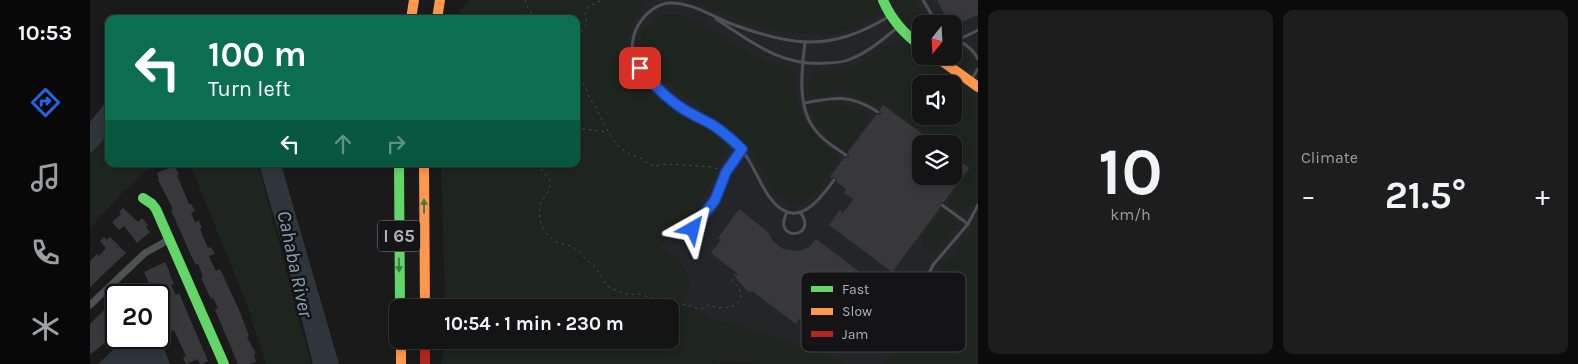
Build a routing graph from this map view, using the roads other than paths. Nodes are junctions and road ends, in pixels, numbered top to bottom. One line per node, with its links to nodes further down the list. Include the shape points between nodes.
1 (414, 0): 6 (main road)
2 (440, 0): 7 (main road)
3 (883, 0): 8 (main road)
4 (923, 0): 9 (lane)
5 (707, 13): 14 (lane, via 774,37); 17 (lane, via 772,54); 23 (lane, via 688,5 668,3 652,9 636,30 632,44 634,57 653,85 670,100 710,123)
6 (412, 15)
7 (438, 15)
8 (891, 15): 10 (main road); 14 (lane, via 847,36 823,42)
9 (931, 15)
10 (899, 26): 13 (main road); 17 (lane, via 851,60)
11 (978, 30): 12 (lane)
12 (962, 38)
13 (912, 39)
14 (805, 42): 17 (lane)
15 (962, 42): 16 (lane)
16 (978, 59)
17 (802, 63): 21 (lane)
18 (948, 65): 20 (main road)
19 (978, 69): 20 (lane)
20 (974, 84)
21 (804, 102): 22 (lane, via 848,98); 24 (lane, via 813,127)
22 (878, 112)
23 (742, 149): 31 (lane, via 767,194); 34 (lane, via 726,172 715,200)
24 (846, 155)
25 (399, 167): 37 (main road, I 65, one-way to 37)
26 (424, 167): 38 (main road, I 65, one-way to 26)
27 (834, 180): 32 (lane, via 820,197)
28 (143, 198): 35 (main road, via 156,209)
29 (942, 205): 33 (lane)
30 (978, 205): 33 (lane)
31 (787, 212): 32 (lane); 32 (lane, via 784,226 795,234 805,225)
32 (800, 212)
33 (968, 224): 36 (lane)
34 (693, 229)
35 (170, 239): 39 (street, via 145,253); 42 (main road)
36 (930, 272)
37 (400, 299)
38 (425, 299)
39 (90, 305)
40 (401, 349): 43 (main road)
41 (425, 349): 44 (main road)
42 (224, 364)
43 (402, 364)
44 (425, 364)

